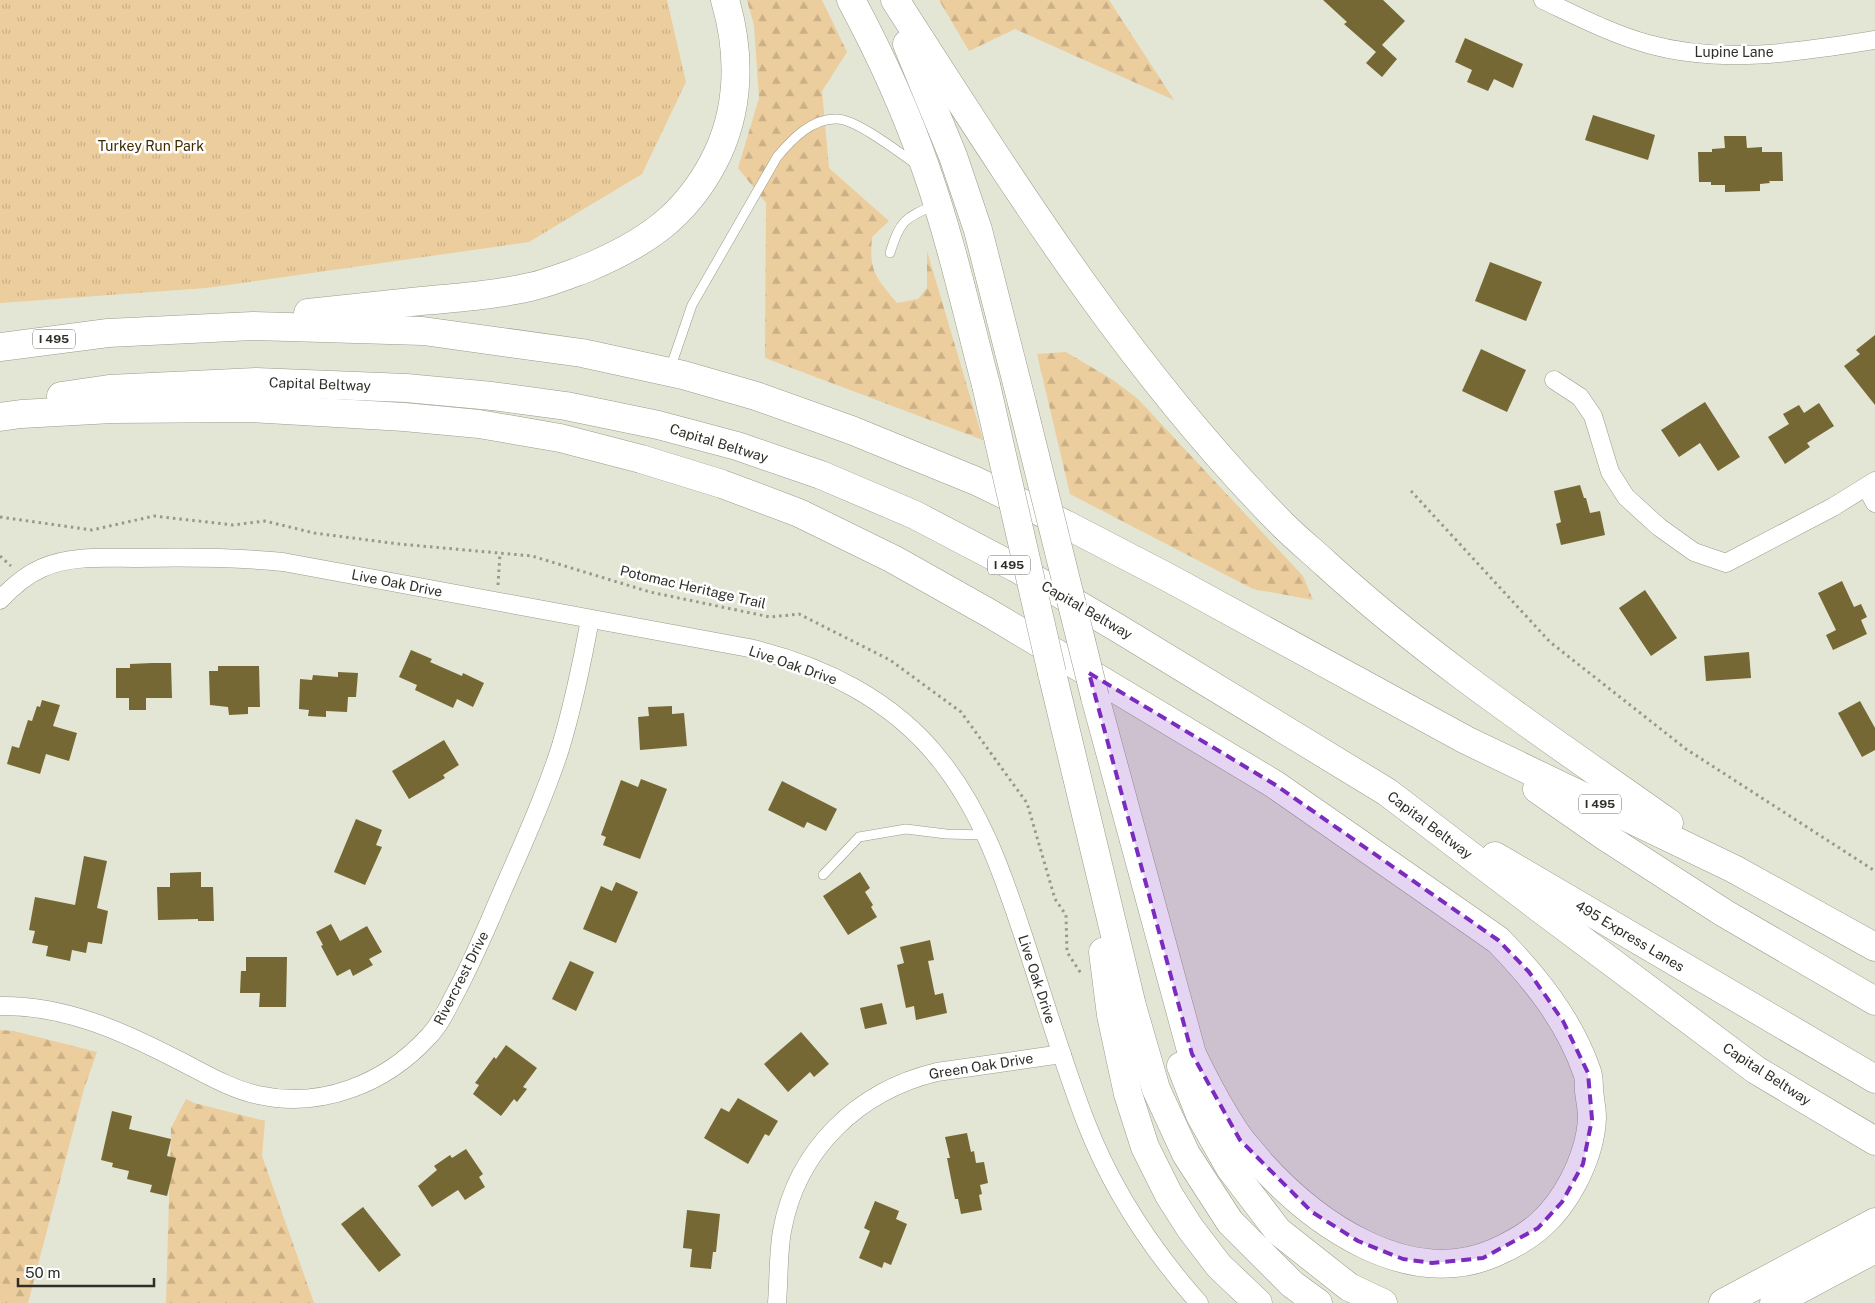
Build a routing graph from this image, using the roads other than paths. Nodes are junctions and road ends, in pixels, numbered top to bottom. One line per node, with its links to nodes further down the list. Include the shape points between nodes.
1 (725, 0): 10 (highway, via 735,51 733,112 721,148 690,200 645,240 566,276 531,287)
2 (851, 0): 7 (highway, via 899,99)
3 (886, 0): 21 (highway, bridge, via 925,84 978,230)
4 (895, 0): 25 (highway, via 1080,281 1205,440 1284,526 1368,602 1431,653)
5 (1543, 0): 6 (street, Lupine Lane, via 1621,35 1684,52 1747,56)
6 (1875, 40)
7 (927, 172): 8 (highway); 12 (lane, via 870,134 839,118 825,120 802,132 777,157 692,305)
8 (938, 204): 9 (lane, via 902,222); 20 (highway, bridge, via 986,385)
9 (890, 253)
10 (108, 333): 11 (highway, I 495); 12 (highway, I 495, via 253,326 423,331 582,353)
11 (0, 347)
12 (669, 372): 22 (highway, I 495, via 756,396 851,430 976,481 1169,578)
13 (1554, 380): 16 (street, via 1580,397 1593,416 1610,472 1626,497 1659,527 1694,552 1726,563)
14 (0, 405): 23 (highway, Capital Beltway / I 495, via 109,389 256,382 406,388 566,406 658,424 737,446 821,475 915,515 1008,564)
15 (0, 417): 21 (highway, via 112,409 250,408 479,424 560,438 722,484 799,513 892,559 989,613 1274,784 1498,940 1529,972 1563,1020 1588,1073 1592,1119 1583,1164 1562,1202 1538,1228 1511,1246 1482,1258 1432,1263 1403,1259 1358,1241 1312,1212 1278,1182 1240,1140 1192,1054)
16 (1870, 484): 17 (street)
17 (1875, 503)
18 (0, 600): 19 (street, Live Oak Drive, via 25,577 61,562 91,558 246,558)
19 (590, 619): 24 (street, Live Oak Drive, via 769,653 816,669 858,690 893,713 940,759 960,787); 29 (street, Rivercrest Drive, via 576,693 543,796 448,1008 429,1037 401,1064 370,1082 335,1094 305,1099 276,1098 230,1086 106,1025 30,1006)
20 (1052, 672): 38 (highway, via 1097,906 1111,1015 1136,1120 1145,1147 1190,1228 1219,1266); 39 (highway, via 1132,1006 1156,1089 1186,1154 1230,1222 1292,1284)
21 (1095, 697): 40 (highway, via 1177,1056 1200,1115 1230,1168 1278,1231 1349,1286)
22 (1466, 740): 25 (highway, I 495); 28 (highway, via 1606,837 1724,913)
23 (1387, 792): 31 (highway, 495 Express Lanes); 32 (highway, Capital Beltway / I 495, via 1756,1070)
24 (986, 836): 26 (lane, via 906,829 859,837); 30 (street, Live Oak Drive)
25 (1734, 869): 27 (highway, I 495)
26 (823, 875)
27 (1875, 948)
28 (1875, 1001)
29 (0, 1006)
30 (1062, 1054): 36 (street, Green Oak Drive, via 922,1075 890,1088 846,1118 825,1139 796,1187 782,1232); 37 (street, Live Oak Drive, via 1085,1119 1117,1190 1150,1242)
31 (1875, 1079)
32 (1875, 1141)
33 (1875, 1222): 35 (highway)
34 (1875, 1249): 35 (highway)
35 (1803, 1274): 41 (highway); 42 (highway)
36 (777, 1303)
37 (1199, 1303)
38 (1258, 1303)
39 (1318, 1303)
40 (1383, 1303)
41 (1723, 1303)
42 (1774, 1303)

